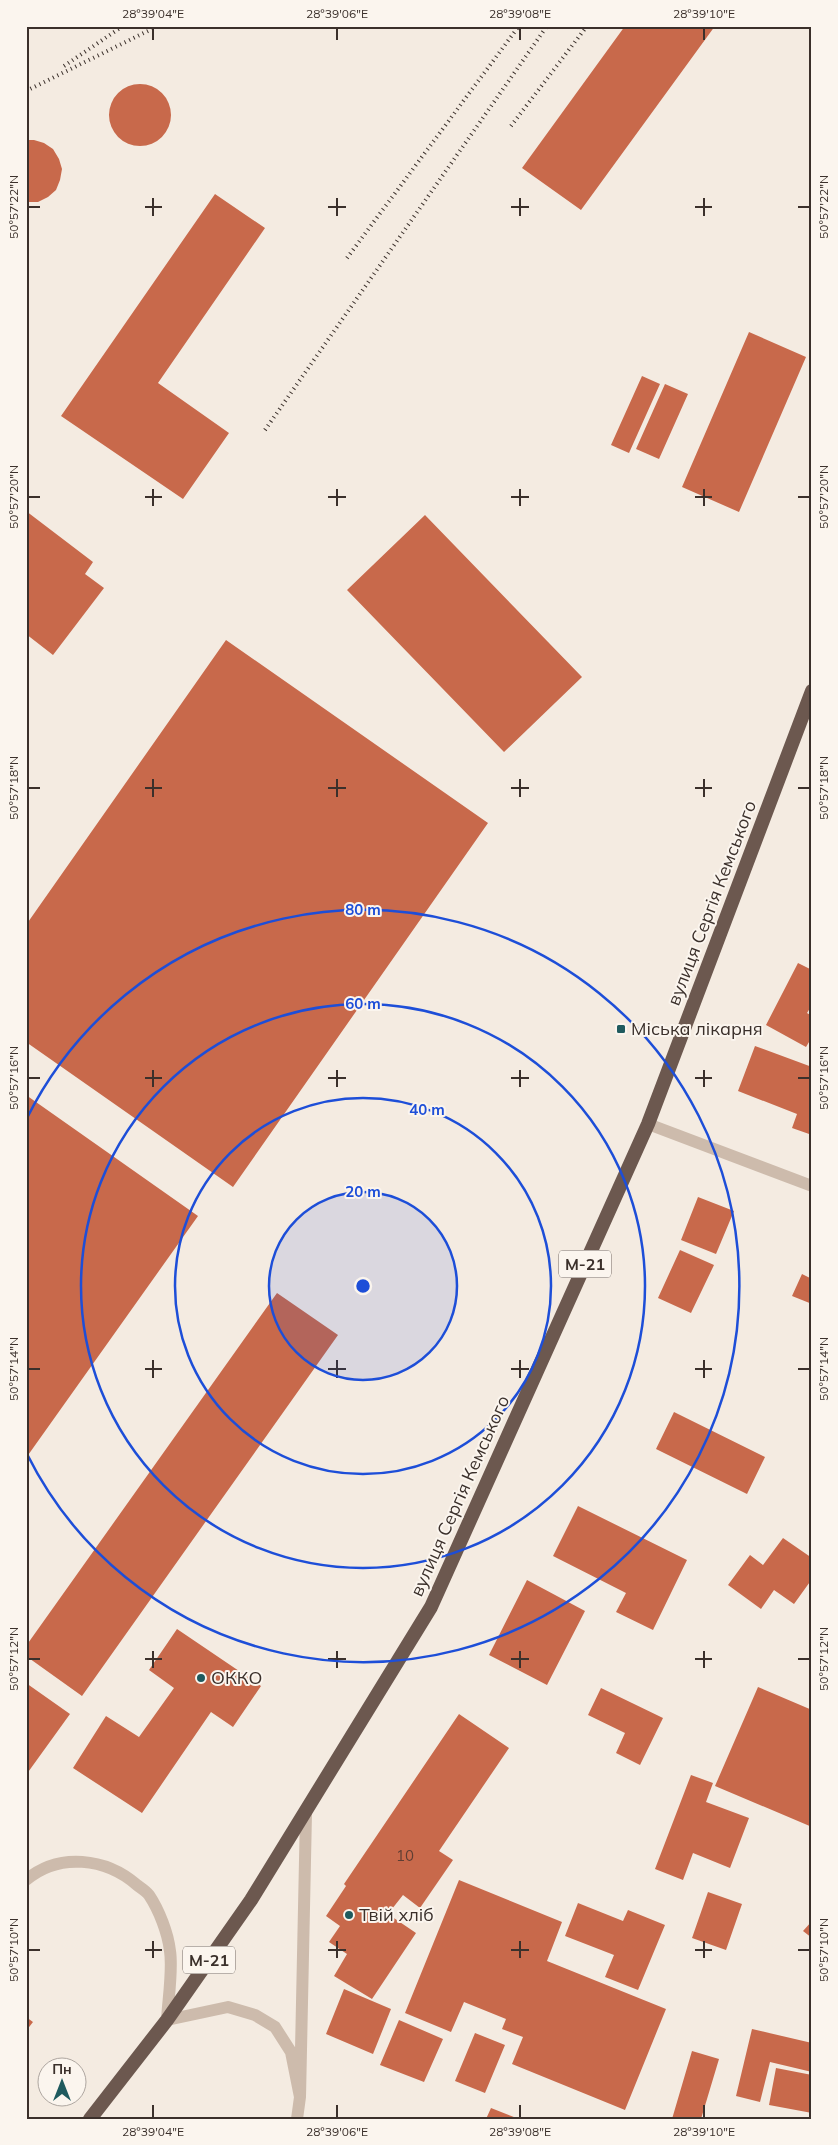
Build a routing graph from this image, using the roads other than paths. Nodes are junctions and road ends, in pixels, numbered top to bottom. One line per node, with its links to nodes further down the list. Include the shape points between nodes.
1 (812, 691): 2 (highway, вулиця Сергія Кемського / М-21)
2 (648, 1124): 3 (street); 4 (highway, вулиця Сергія Кемського / М-21, via 431,1607)
3 (812, 1186)
4 (306, 1813): 6 (highway, вулиця Сергія Кемського / М-21, via 251,1900); 7 (street)
5 (26, 1880): 6 (street, via 37,1870 68,1861 94,1862 124,1873 148,1894 161,1918 170,1952)
6 (167, 2020): 7 (street, via 228,2007 255,2015 276,2027 291,2052); 8 (highway, вулиця Сергія Кемського / М-21)
7 (300, 2097): 9 (street)
8 (90, 2119)
9 (297, 2119)

